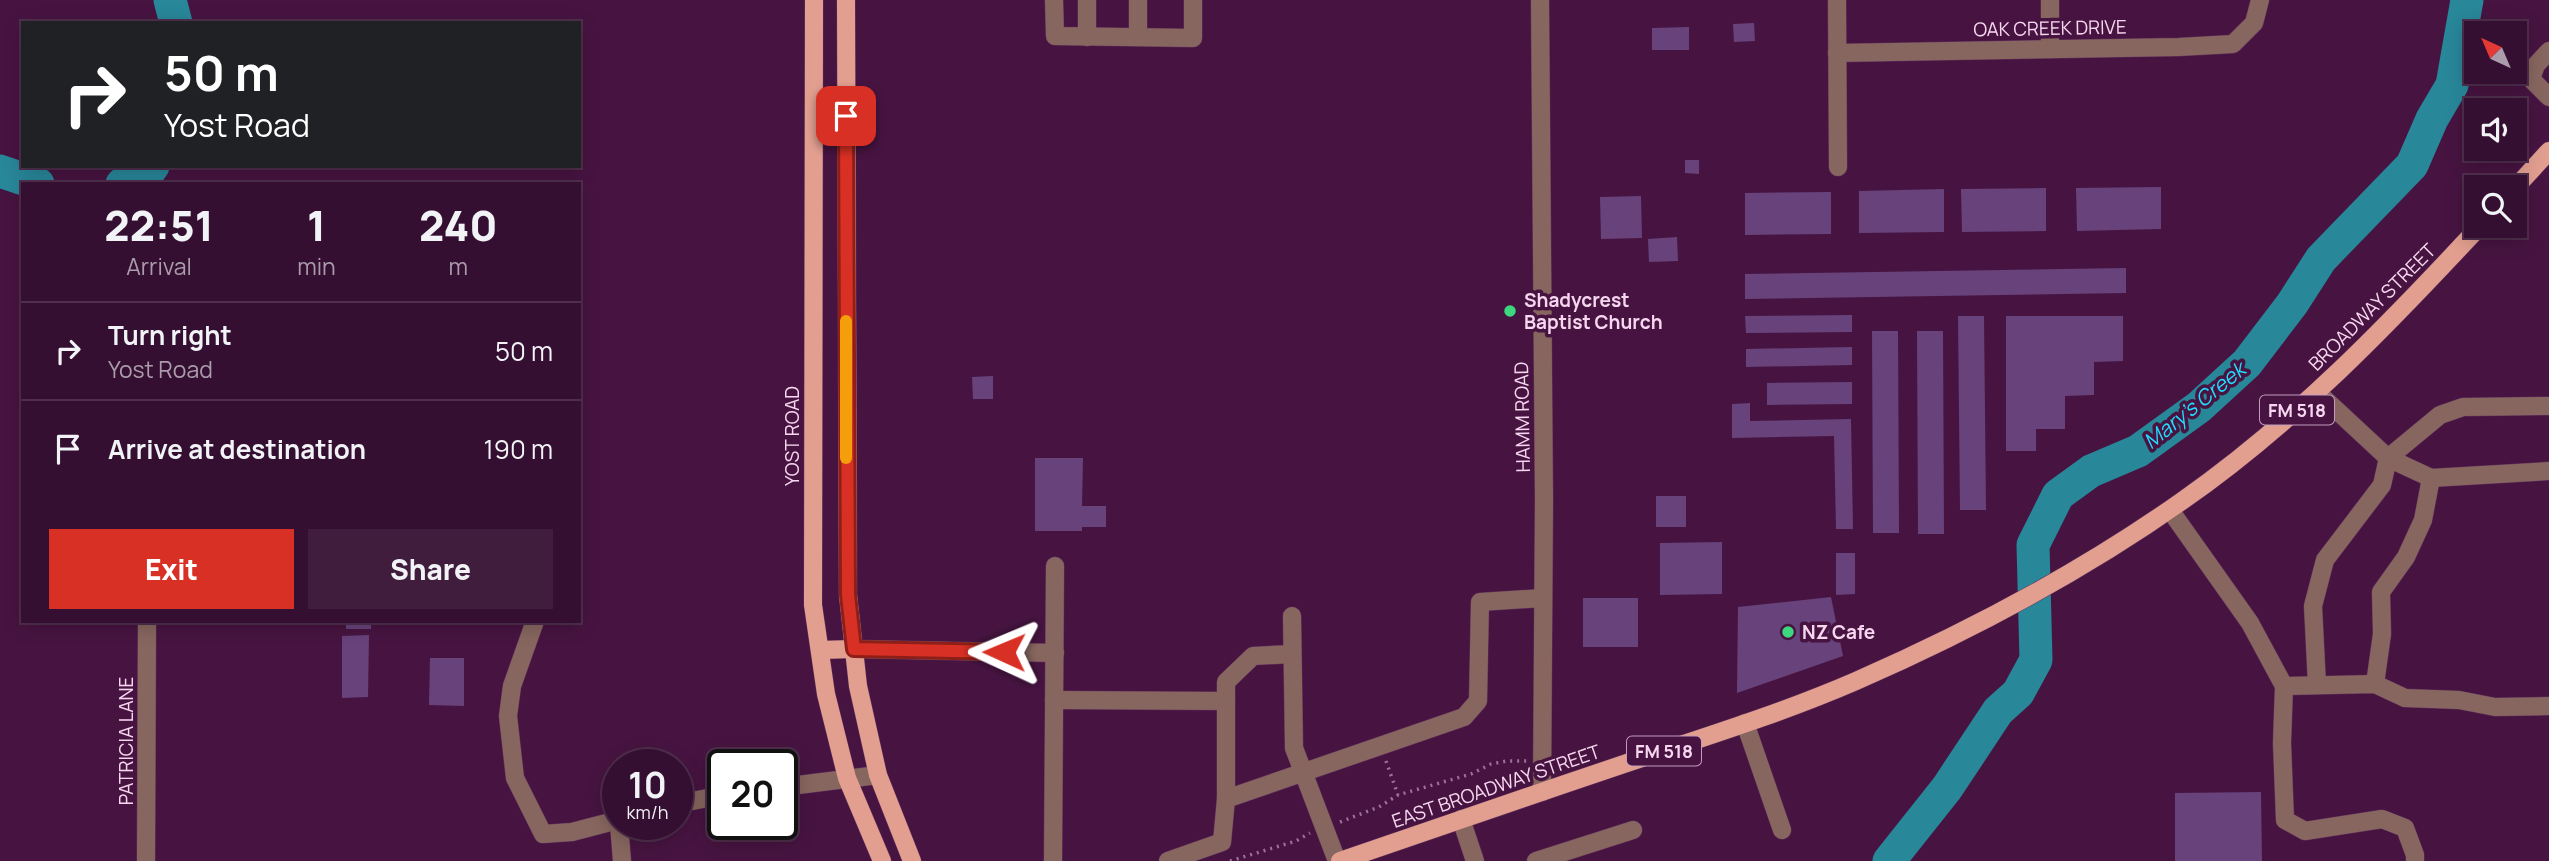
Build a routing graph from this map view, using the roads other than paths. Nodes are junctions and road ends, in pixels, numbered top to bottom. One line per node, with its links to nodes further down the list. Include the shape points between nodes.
1 (1054, 0): 11 (street, via 1055,36)
2 (1087, 0): 11 (street)
3 (1138, 0): 12 (street)
4 (1193, 0): 12 (street, via 1193,38)
5 (1540, 0): 31 (street, HAMM ROAD)
6 (1837, 0): 15 (street)
7 (2050, 0): 13 (street)
8 (2260, 0): 13 (street, OAK CREEK DRIVE, via 2254,23 2233,44)
9 (814, 3): 10 (main road); 21 (main road, YOST ROAD)
10 (846, 4): 22 (main road)
11 (1087, 37): 12 (street)
12 (1138, 37)
13 (2050, 49): 15 (street, OAK CREEK DRIVE)
14 (2549, 51): 16 (street, via 2536,65 2532,79)
15 (1838, 53): 18 (street)
16 (2549, 97)
17 (2549, 151): 19 (main road)
18 (1839, 167)
19 (2527, 175)
20 (2469, 238): 23 (main road, BROADWAY STREET / FM 518, via 2390,323)
21 (813, 360): 22 (main road); 36 (main road, YOST ROAD, via 813,605)
22 (846, 360): 35 (main road, via 848,595)
23 (2317, 392): 25 (street); 28 (main road, BROADWAY STREET / FM 518)
24 (2549, 406): 25 (street, via 2463,408 2440,415)
25 (2388, 458): 27 (street); 40 (street, via 2382,485 2325,560 2313,606)
26 (2549, 471): 27 (street)
27 (2431, 478): 39 (street, via 2423,520 2406,557 2381,592 2382,634)
28 (2170, 510): 29 (main road, BROADWAY STREET / FM 518); 41 (street, via 2250,623)
29 (2087, 564): 45 (main road, EAST BROADWAY STREET / FM 518, via 1982,622 1853,682)
30 (1055, 566): 37 (street)
31 (1543, 598): 46 (street, via 1480,602 1478,701 1464,717); 50 (street, HAMM ROAD)
32 (1292, 616): 38 (street)
33 (147, 623): 57 (street, PATRICIA LANE)
34 (534, 623): 53 (street, via 512,686 508,716 515,778 543,834)
35 (854, 649): 36 (main road); 37 (street); 47 (main road)
36 (820, 650): 48 (main road, YOST ROAD)
37 (1055, 653): 42 (street)
38 (1292, 654): 43 (street, via 1253,656 1226,682); 46 (street, via 1294,748)
39 (2375, 684): 40 (street); 44 (street, via 2405,698 2495,707)
40 (2317, 685): 41 (street)
41 (2284, 686): 66 (street, via 2285,820 2305,831 2382,819 2405,828)
42 (1054, 700): 43 (street); 61 (street)
43 (1226, 701): 51 (street)
44 (2549, 706)
45 (1745, 723): 50 (main road, EAST BROADWAY STREET / FM 518); 55 (street)
46 (1303, 773): 51 (street); 63 (street)
47 (878, 775): 48 (street); 60 (main road)
48 (847, 778): 49 (street); 59 (main road, YOST ROAD)
49 (798, 785)
50 (1542, 792): 52 (main road, EAST BROADWAY STREET / FM 518)
51 (1226, 799): 62 (street, via 1222,842)
52 (1461, 819): 63 (main road, EAST BROADWAY STREET / FM 518); 64 (street)
53 (602, 826)
54 (1633, 830): 65 (street)
55 (1782, 830)
56 (620, 840): 58 (street)
57 (146, 861)
58 (622, 861)
59 (881, 861)
60 (912, 861)
61 (1053, 861)
62 (1168, 861)
63 (1338, 861)
64 (1475, 861)
65 (1536, 861)
66 (2415, 861)

